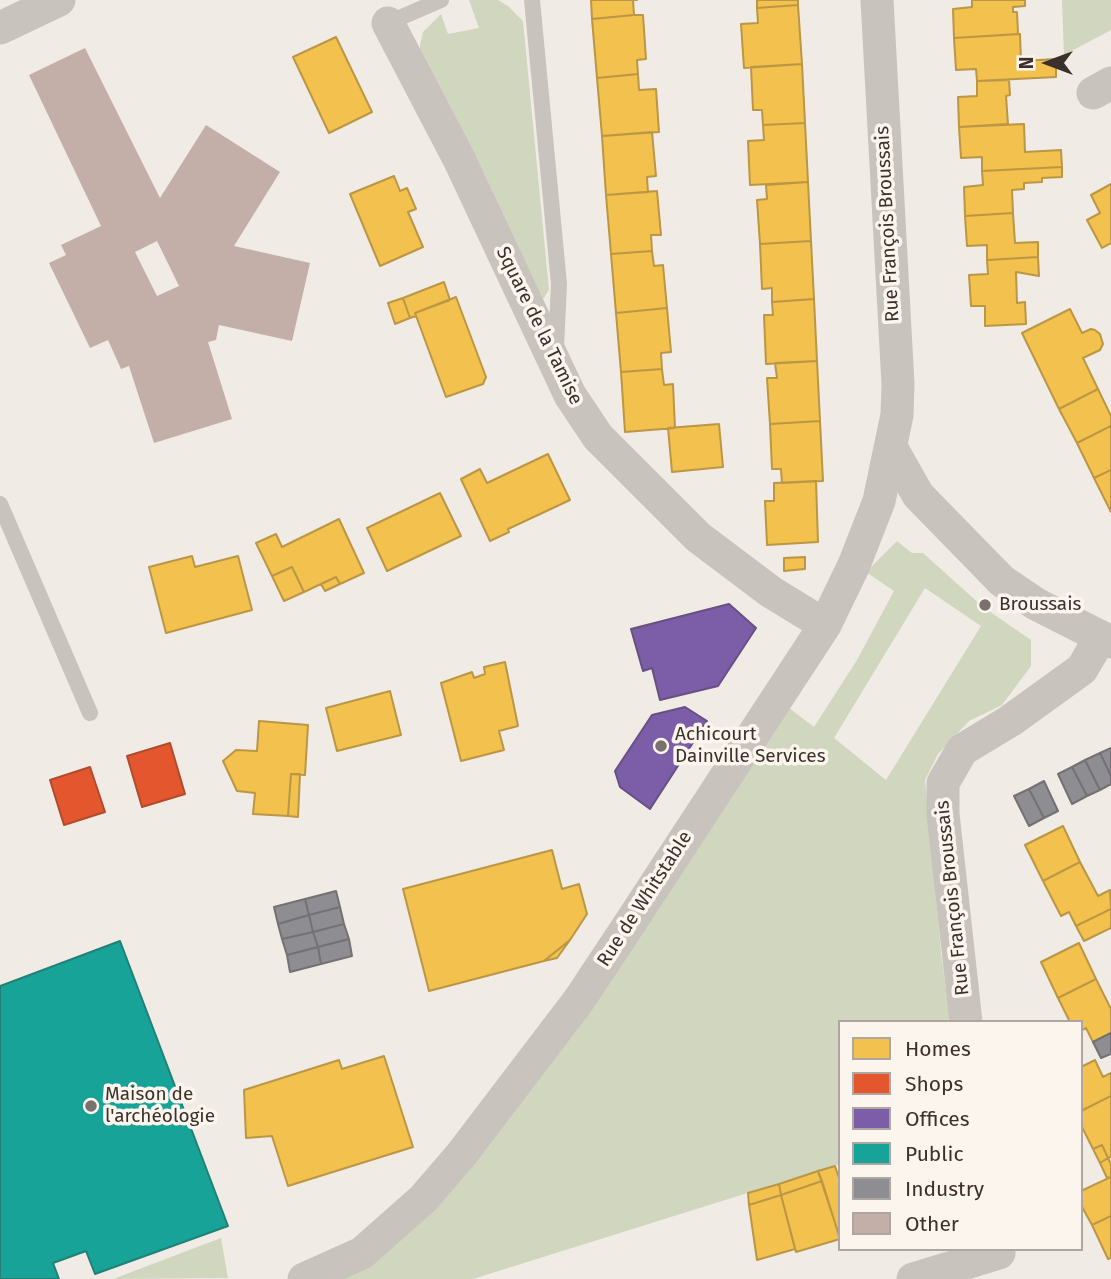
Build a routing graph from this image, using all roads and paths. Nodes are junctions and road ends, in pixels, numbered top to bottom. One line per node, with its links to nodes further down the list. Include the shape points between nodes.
1 (59, 0): 6 (street)
2 (441, 0): 5 (lane)
3 (532, 0): 7 (lane, via 559,284)
4 (877, 0): 8 (street, Rue François Broussais, via 898,384)
5 (388, 23): 7 (street, Square de la Tamise)
6 (0, 28)
7 (556, 360): 10 (street, Square de la Tamise, via 570,395 598,437 689,528 771,592)
8 (891, 447): 10 (street, Rue de Whitstable, via 879,501); 11 (street, via 918,495 1002,581)
9 (0, 504): 12 (lane)
10 (825, 625): 15 (street, Rue de Whitstable, via 579,1000 461,1155 423,1199 362,1253)
11 (1105, 640): 13 (street, Rue François Broussais, via 1082,669 962,750 943,783)
12 (90, 713)
13 (966, 1020)
14 (1000, 1260): 16 (street)
15 (304, 1279)
16 (913, 1279)

